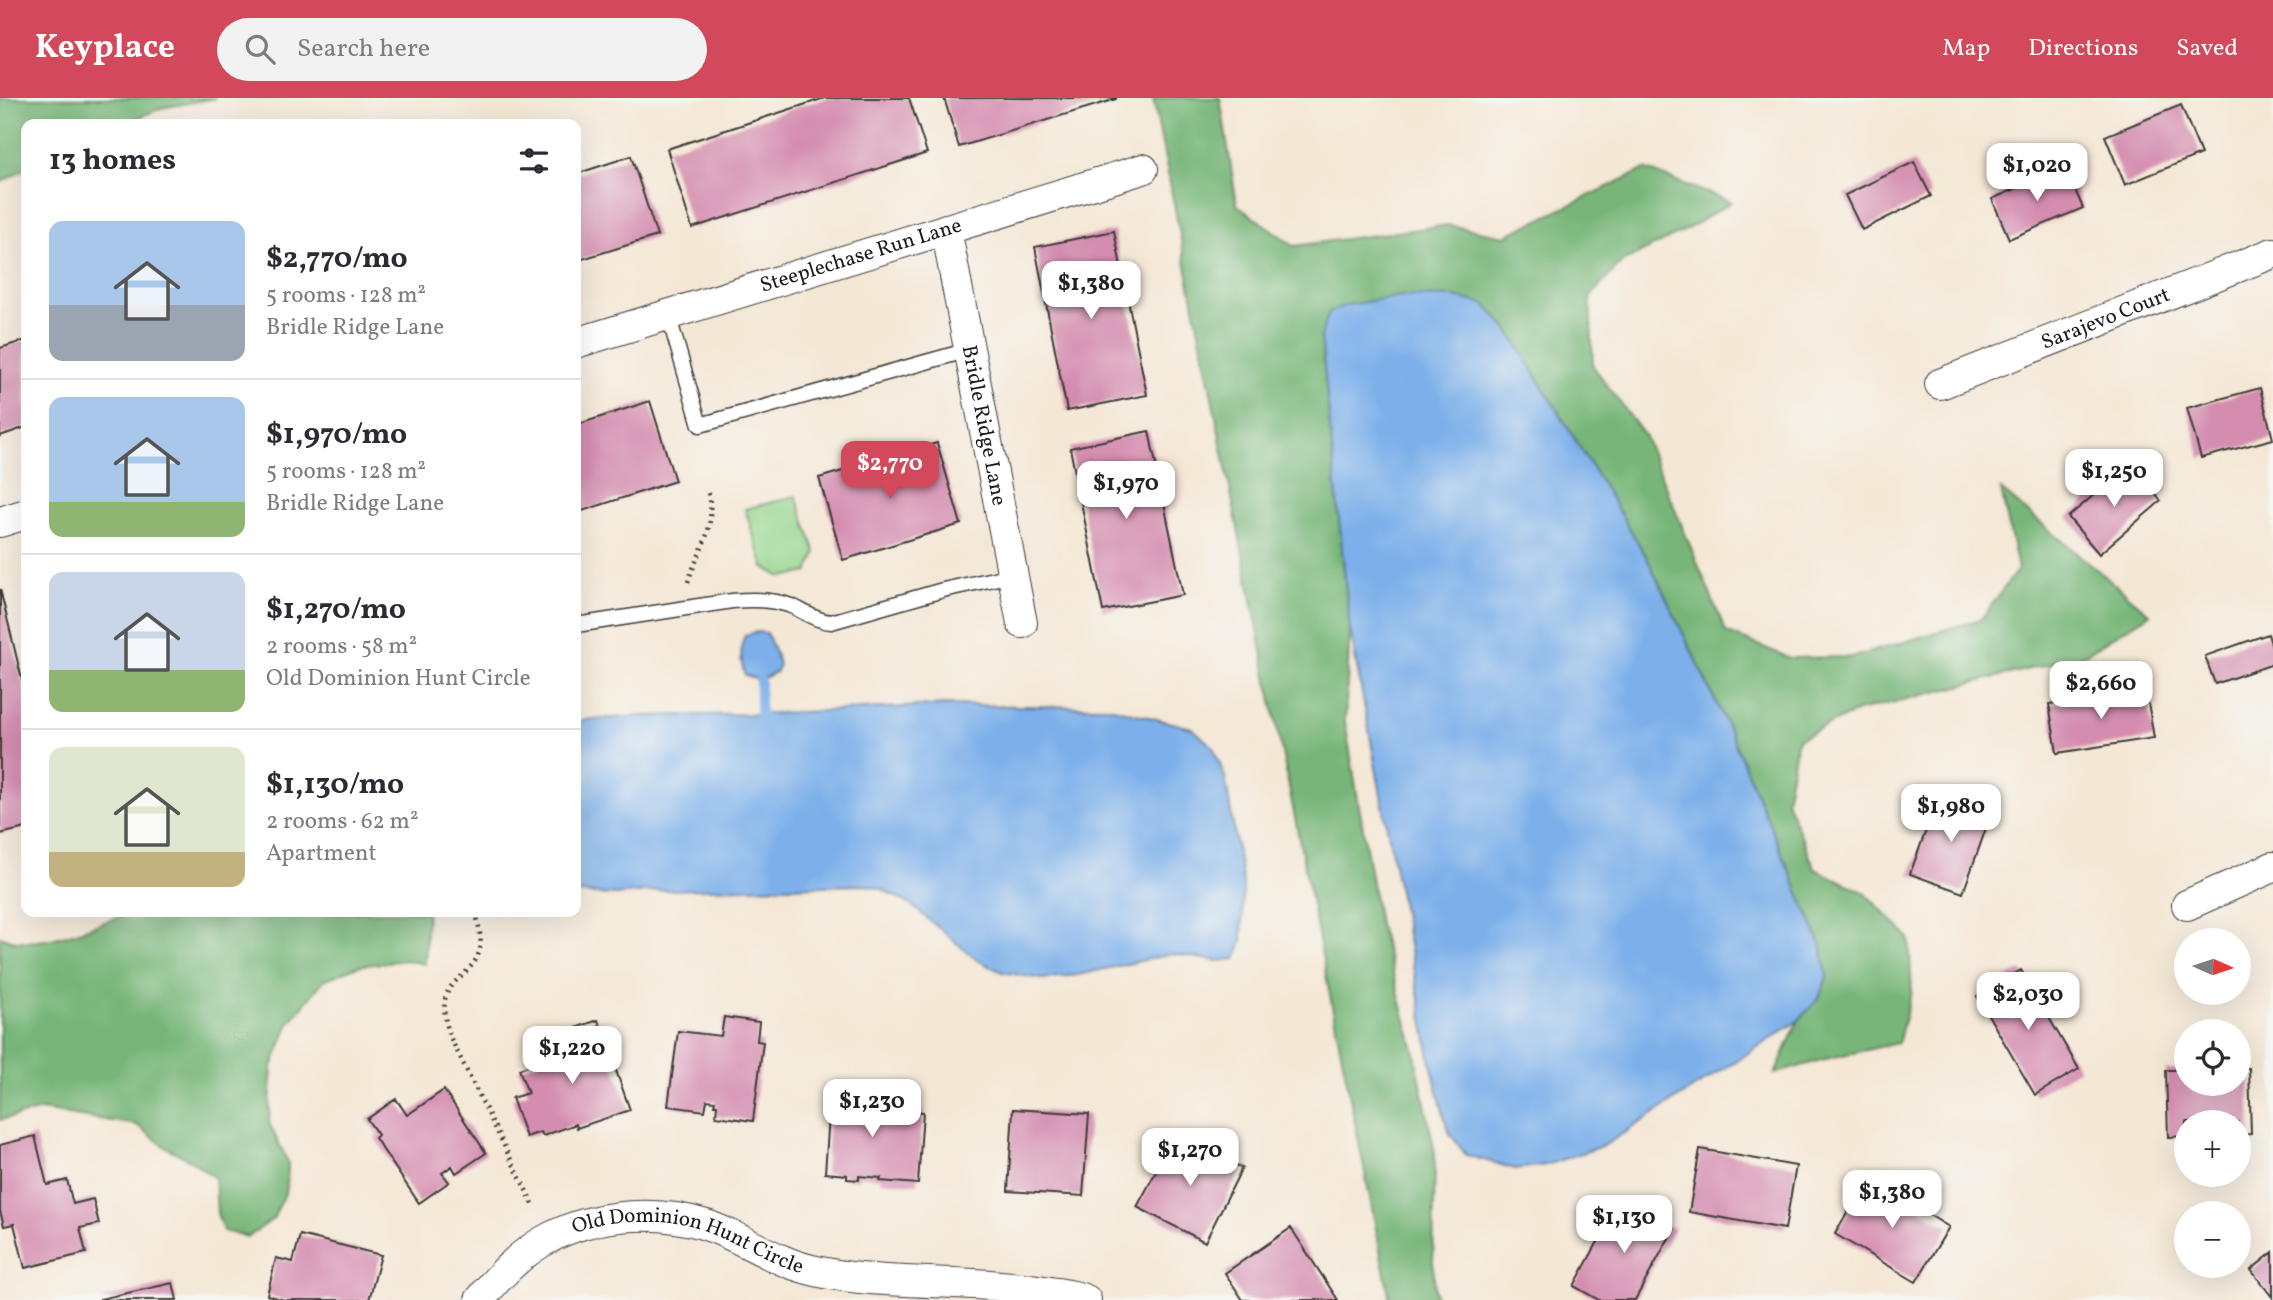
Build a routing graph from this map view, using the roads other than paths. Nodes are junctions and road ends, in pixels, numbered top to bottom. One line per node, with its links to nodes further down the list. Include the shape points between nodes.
1 (1143, 169): 2 (street, Steeplechase Run Lane)
2 (946, 229): 4 (street, Steeplechase Run Lane); 6 (street, Bridle Ridge Lane)
3 (2273, 253): 7 (street, Sarajevo Court)
4 (668, 313): 5 (street, Steeplechase Run Lane); 6 (lane, via 700,425)
5 (581, 340)
6 (969, 350): 10 (street, Bridle Ridge Lane)
7 (1940, 384)
8 (21, 516): 9 (street)
9 (0, 522)
10 (1012, 575): 11 (street, Bridle Ridge Lane); 12 (lane, via 831,622 792,606 757,599)
11 (1022, 623)
12 (581, 624)
13 (2273, 867): 14 (street)
14 (2188, 905)
15 (480, 1300): 16 (street, Old Dominion Hunt Circle, via 516,1260 549,1237 575,1226 658,1215 703,1223 816,1272 1027,1288)
16 (1086, 1300)

